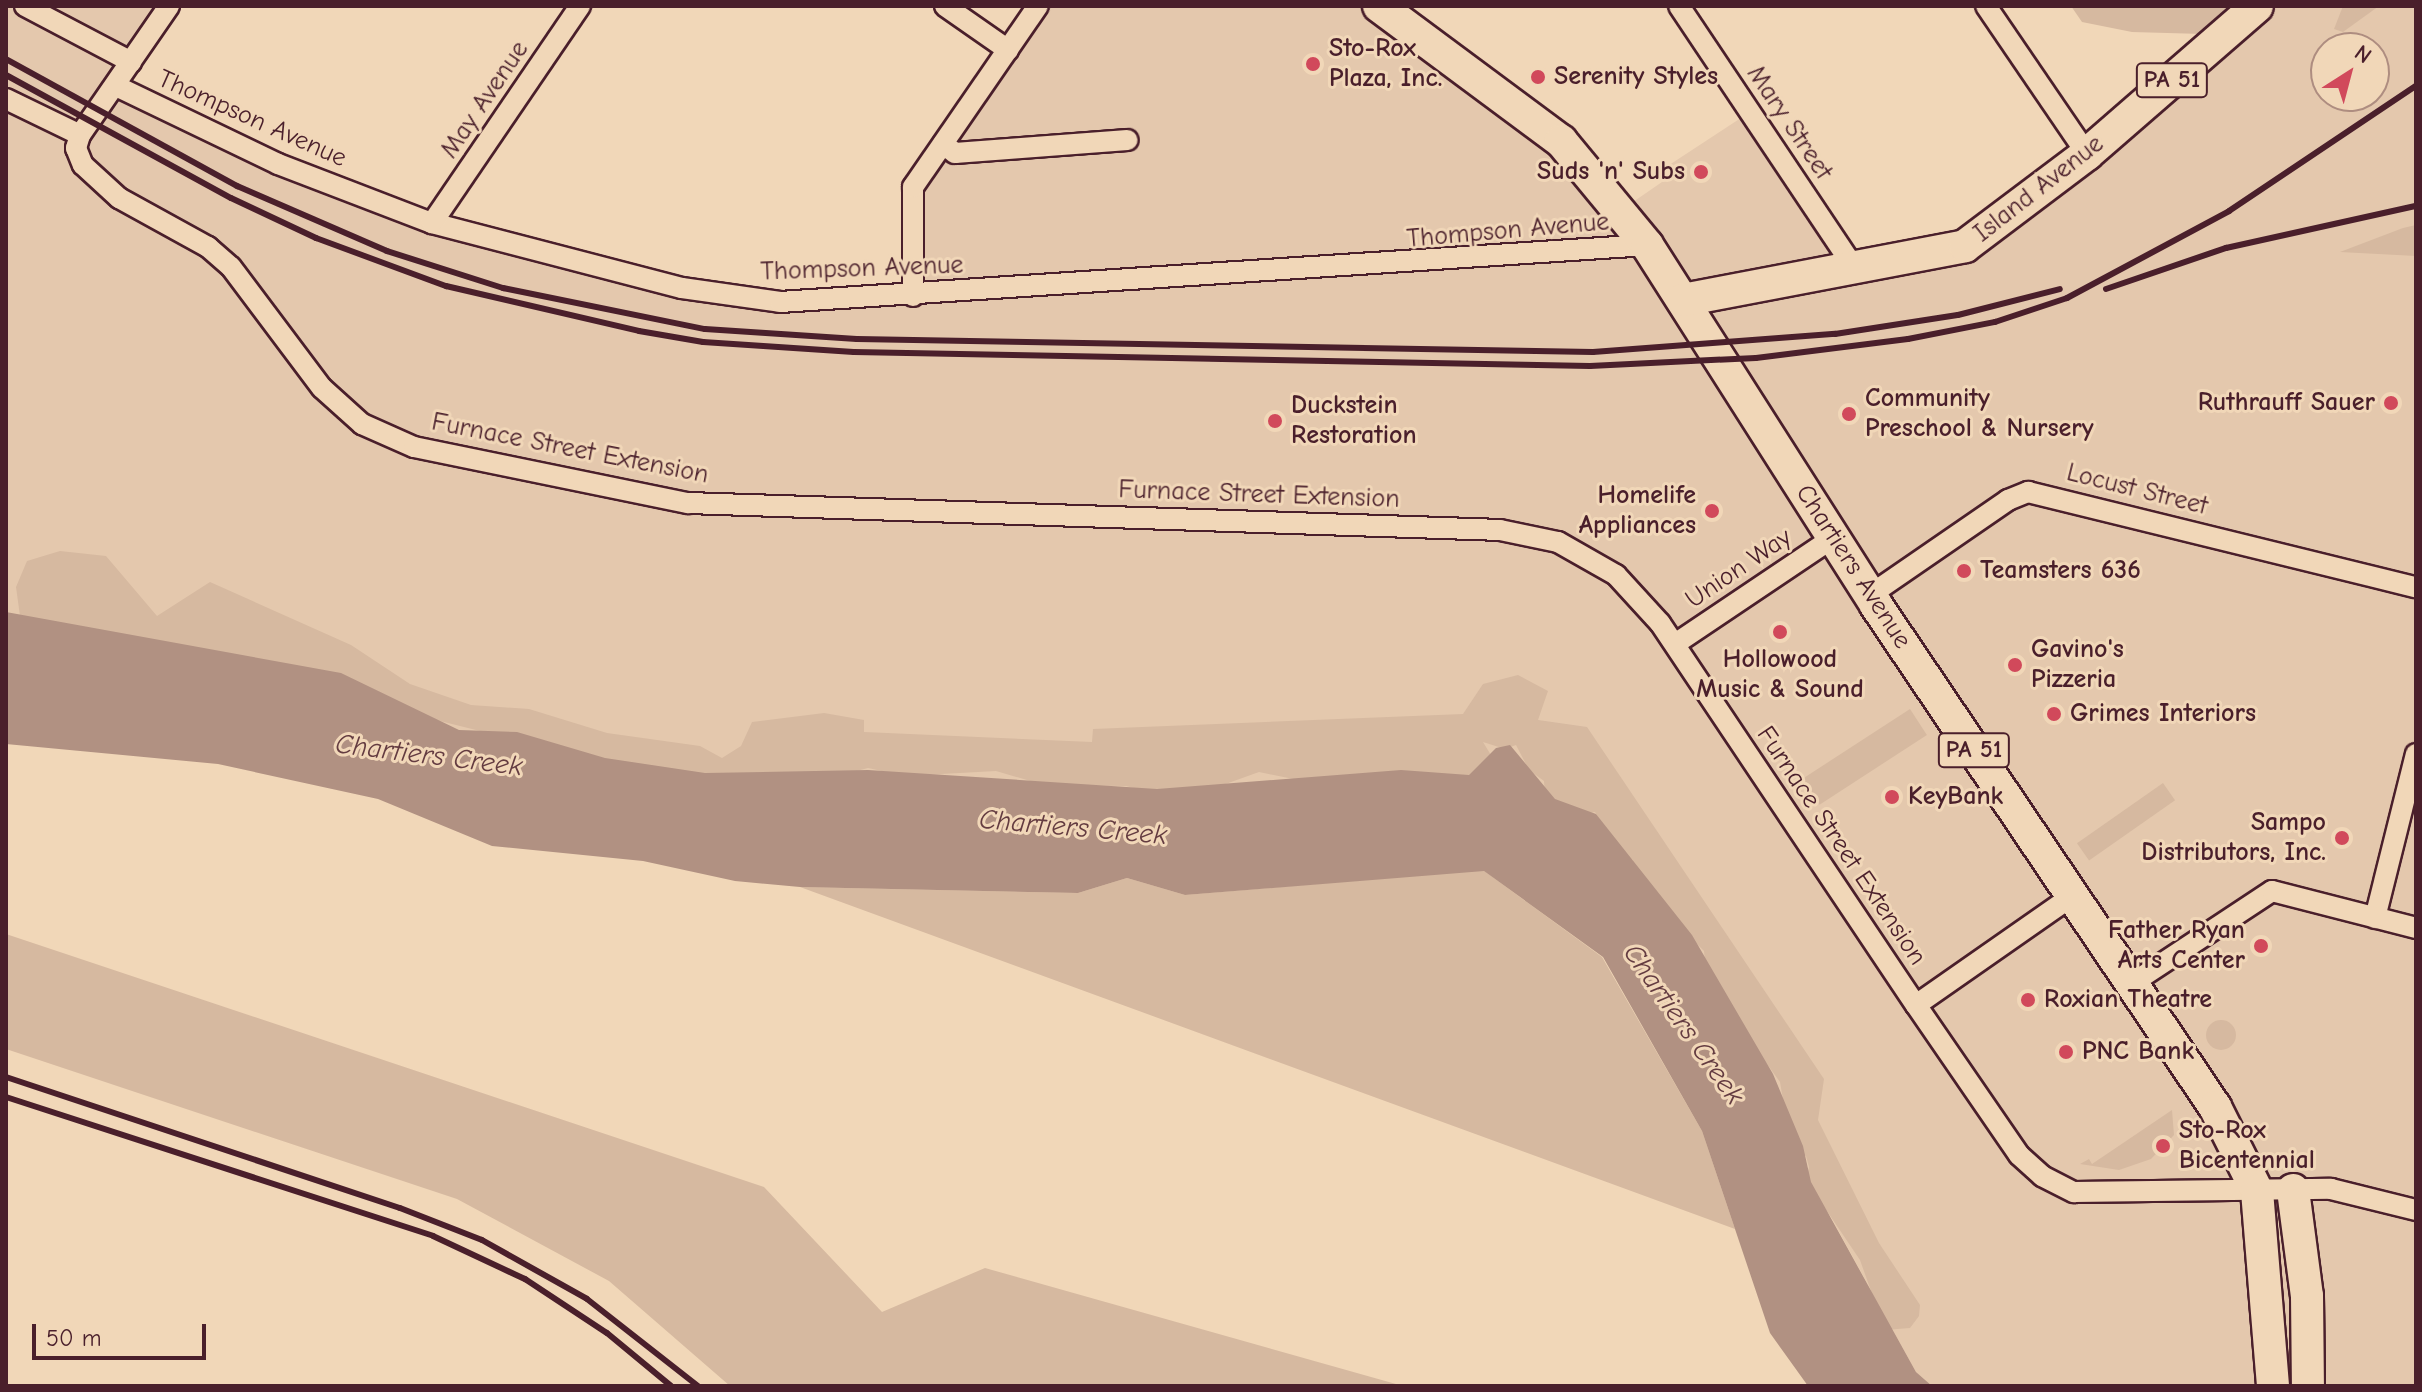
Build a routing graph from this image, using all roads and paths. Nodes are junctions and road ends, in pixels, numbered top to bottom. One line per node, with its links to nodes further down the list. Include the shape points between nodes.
1 (25, 6): 11 (street)
2 (169, 6): 11 (street)
3 (580, 6): 18 (street, May Avenue)
4 (945, 6): 10 (street)
5 (1038, 6): 10 (street)
6 (1379, 6): 19 (main road, Chartiers Avenue, via 1561,141)
7 (1679, 6): 20 (street, Mary Street)
8 (1986, 6): 17 (street)
9 (2257, 6): 17 (main road, Island Avenue / PA 51)
10 (1008, 50): 16 (street)
11 (131, 62): 12 (street)
12 (116, 86): 14 (street); 18 (street, Thompson Avenue, via 278,164)
13 (6, 99): 14 (street)
14 (80, 135): 26 (street, Furnace Street Extension, via 76,148 96,181 208,247 240,277 341,409 414,447 688,503 1500,530 1558,542 1598,562 1639,598)
15 (1128, 140): 16 (street, via 955,153)
16 (943, 144): 21 (street, via 913,187)
17 (2087, 154): 20 (main road, Island Avenue / PA 51, via 1965,246)
18 (432, 223): 21 (street, Thompson Avenue, via 682,288 780,302)
19 (1647, 245): 21 (street, Thompson Avenue); 22 (main road, Chartiers Avenue)
20 (1856, 270): 22 (main road, Island Avenue / PA 51)
21 (913, 296)
22 (1683, 300): 23 (main road, Chartiers Avenue / PA 51)
23 (1833, 538): 25 (main road, Chartiers Avenue / PA 51); 26 (street, Union Way)
24 (2416, 587): 25 (street, Locust Street, via 2028,492 2008,500)
25 (1870, 595): 28 (main road, Chartiers Avenue / PA 51)
26 (1675, 644): 32 (street, Furnace Street Extension)
27 (2416, 754): 29 (street)
28 (2072, 896): 31 (main road, Chartiers Avenue / PA 51); 32 (street)
29 (2375, 918): 30 (street); 31 (street, via 2272,891)
30 (2416, 928)
31 (2131, 984): 34 (main road, Chartiers Avenue / PA 51, via 2215,1107)
32 (1916, 1005): 34 (street, Furnace Street Extension, via 2019,1155 2052,1183 2074,1192)
33 (2293, 1190): 34 (street, Furnace Street Extension); 35 (street, Furnace Street Extension, via 2331,1189); 37 (main road, via 2307,1296)
34 (2257, 1191): 36 (main road, PA 51)
35 (2416, 1210)
36 (2273, 1386)
37 (2308, 1386)

